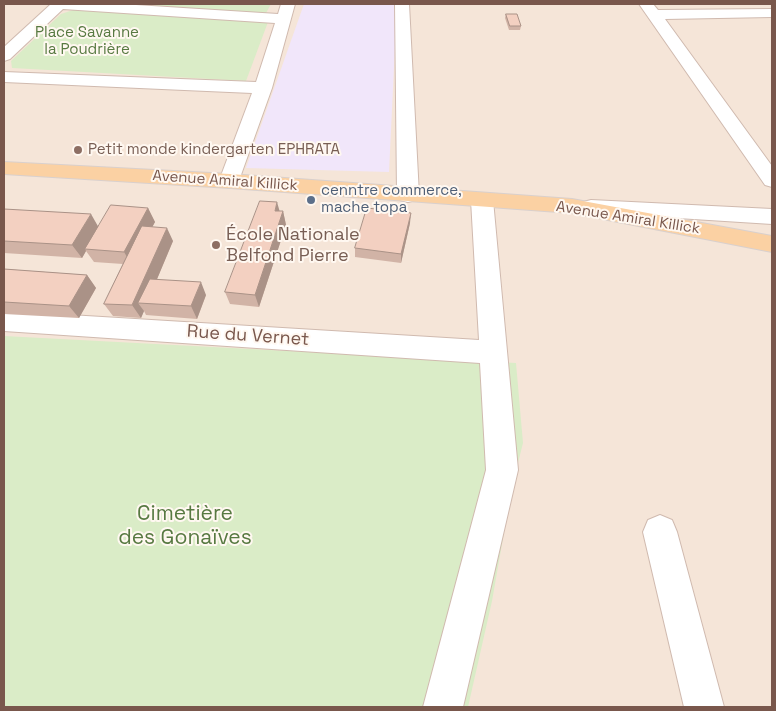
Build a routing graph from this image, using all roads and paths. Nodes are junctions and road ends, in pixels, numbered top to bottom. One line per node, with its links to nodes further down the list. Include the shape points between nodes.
1 (59, 4): 4 (street); 6 (street)
2 (402, 4): 12 (street)
3 (650, 9): 5 (street); 10 (street)
4 (285, 12): 8 (street)
5 (772, 13)
6 (4, 56)
7 (4, 77): 8 (street)
8 (262, 88): 11 (street)
9 (4, 168): 11 (main road, Avenue Amiral Killick)
10 (772, 180)
11 (230, 181): 12 (main road, Avenue Amiral Killick)
12 (408, 195): 13 (main road, Avenue Amiral Killick)
13 (482, 200): 14 (main road, Avenue Amiral Killick); 18 (street)
14 (572, 206): 15 (street); 16 (main road, Avenue Amiral Killick)
15 (772, 217)
16 (772, 244)
17 (4, 321): 18 (street, Rue du Vernet)
18 (492, 352): 20 (street, via 502,470)
19 (660, 532): 21 (street)
20 (443, 707)
21 (704, 707)

